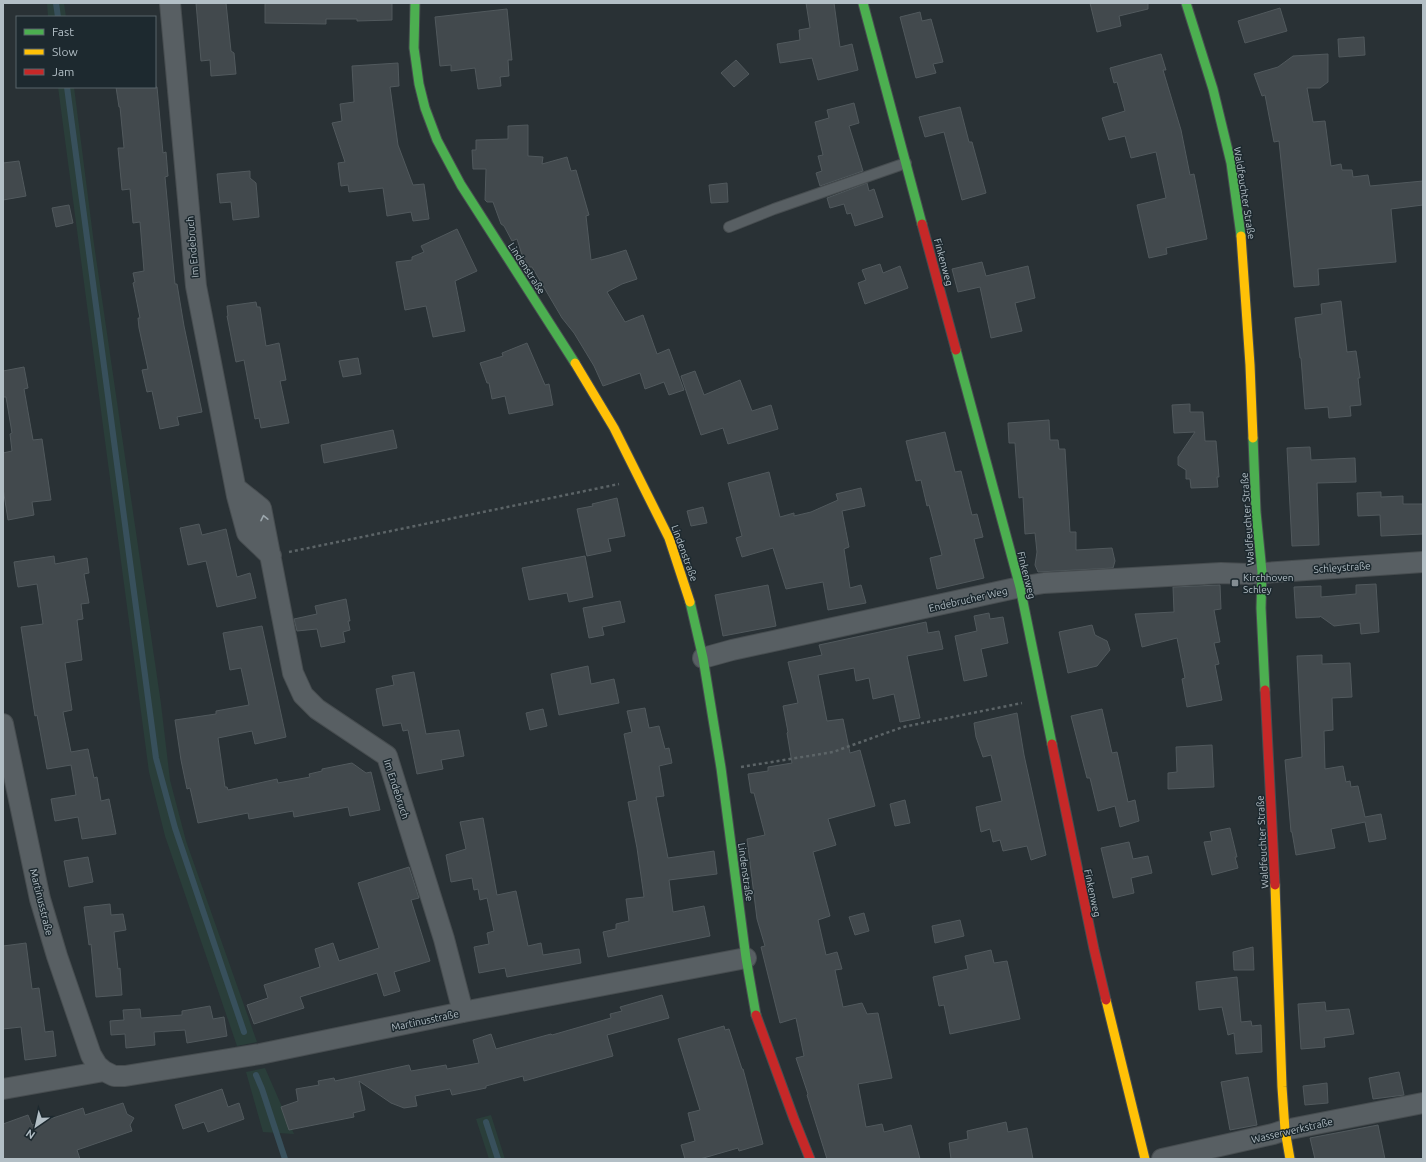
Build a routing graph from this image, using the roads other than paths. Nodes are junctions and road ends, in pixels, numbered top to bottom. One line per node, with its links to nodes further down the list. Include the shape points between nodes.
1 (170, 3): 13 (street, Im Endebruch, via 196,286 236,488 261,508 293,673 303,695 317,709 387,756 444,939)
2 (415, 3): 10 (street, Lindenstraße, via 414,48 419,84 437,140 461,185 614,428 641,479 669,538 688,594)
3 (863, 3): 5 (street, Finkenweg)
4 (1186, 3): 8 (street, Waldfeuchter Straße, via 1213,89 1231,163 1241,240 1250,365 1256,512)
5 (906, 163): 6 (lane); 9 (street, Finkenweg)
6 (729, 227)
7 (1423, 562): 8 (street, Schleystraße)
8 (1262, 572): 9 (street, Endebrucher Weg, via 1052,582); 17 (street, Waldfeuchter Straße)
9 (1020, 587): 10 (street, Endebrucher Weg); 19 (street, Finkenweg, via 1094,949)
10 (702, 658): 12 (street, Lindenstraße, via 721,768)
11 (3, 724): 14 (street, Martinusstraße, via 40,899 91,1056)
12 (746, 958): 13 (street, Martinusstraße); 18 (street, Lindenstraße, via 756,1014)
13 (463, 1012): 14 (street, Martinusstraße, via 260,1054 148,1073 114,1076)
14 (104, 1071): 15 (street, Martinusstraße)
15 (3, 1089)
16 (1423, 1103): 17 (street, Wasserwerkstraße)
17 (1285, 1130): 20 (street, Wasserwerkstraße); 21 (street, Waldfeuchter Straße)
18 (810, 1159)
19 (1145, 1159)
20 (1162, 1159)
21 (1290, 1159)

